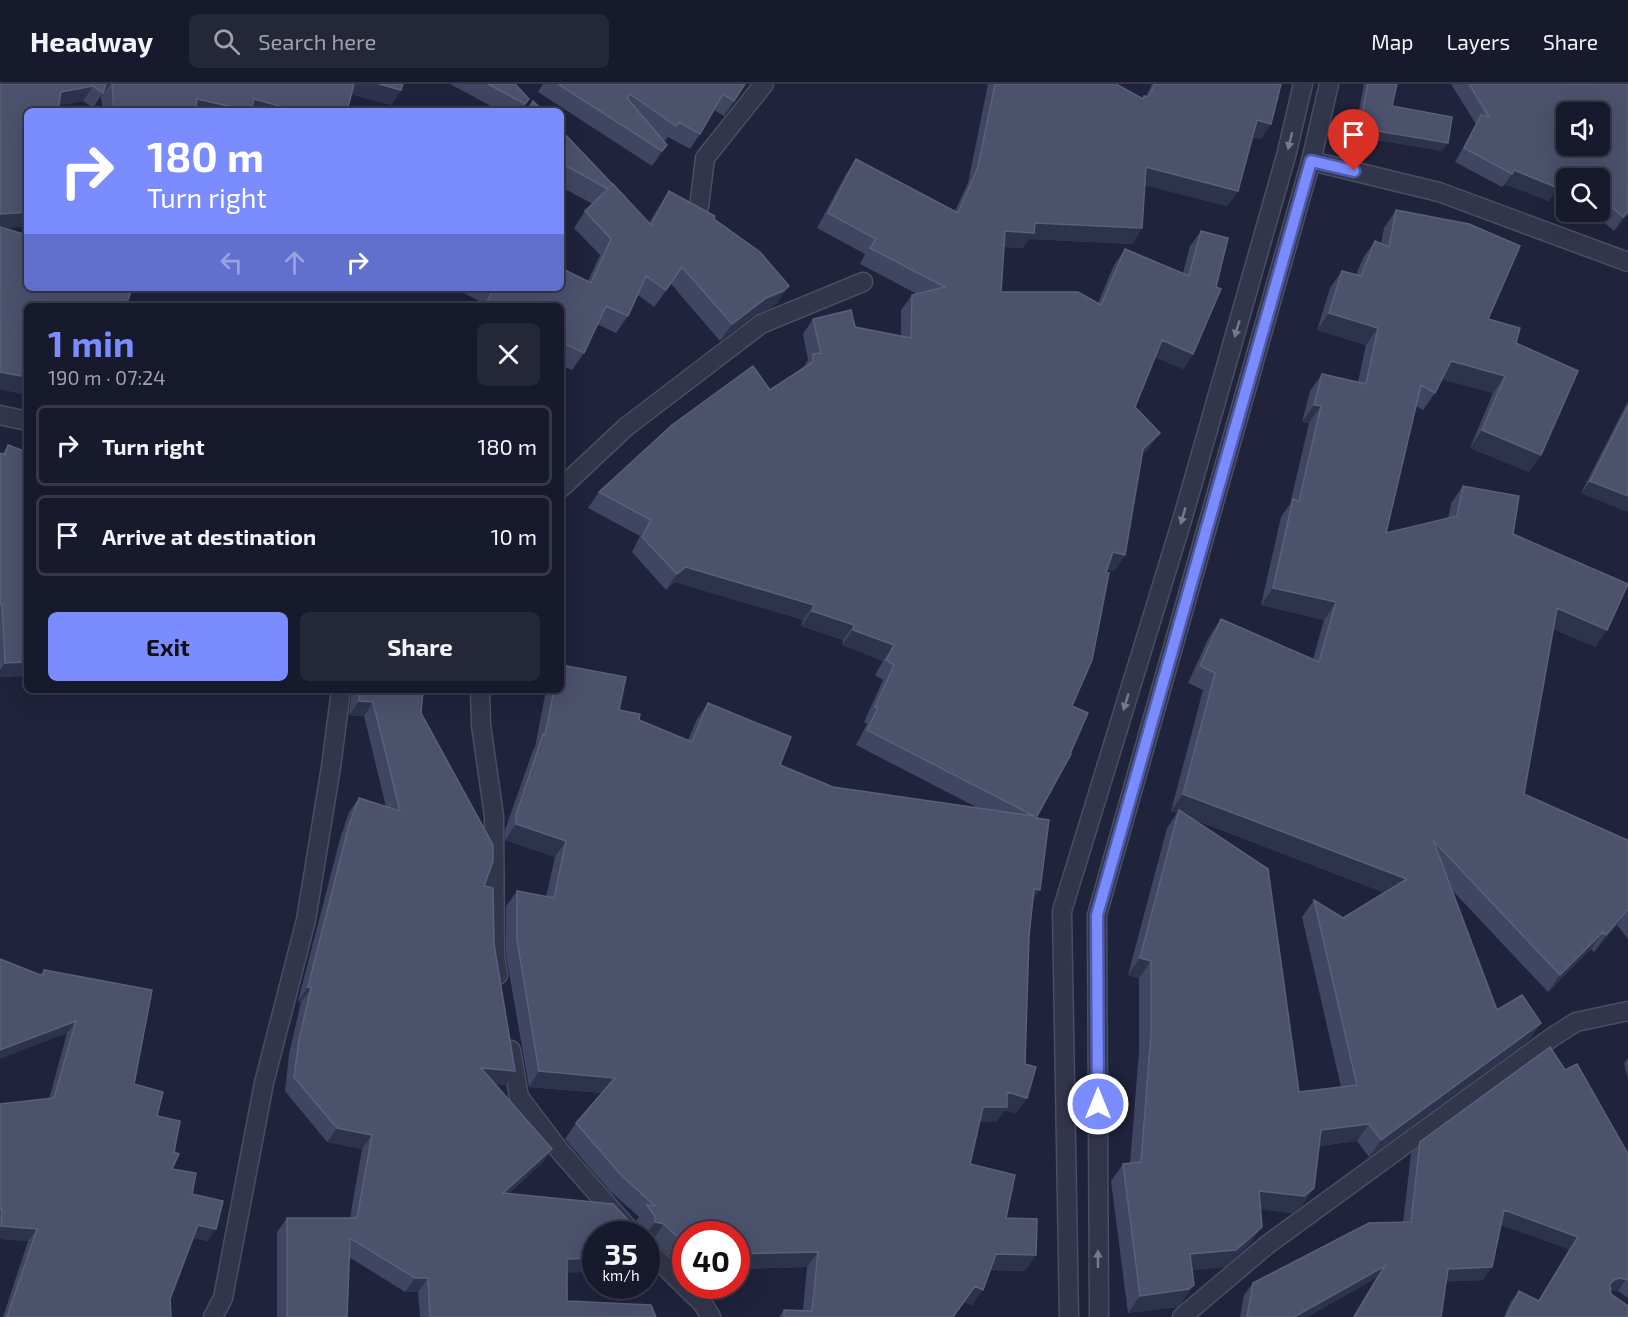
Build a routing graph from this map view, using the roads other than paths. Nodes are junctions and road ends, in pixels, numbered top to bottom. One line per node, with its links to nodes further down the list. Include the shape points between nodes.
1 (764, 84): 5 (street, via 705,158)
2 (1303, 84): 20 (street, one-way to 20, via 1283,168 1186,506 1062,911)
3 (1329, 84): 4 (street)
4 (1311, 161): 6 (street, via 1439,192); 21 (street, one-way to 4, via 1097,915)
5 (699, 207)
6 (1628, 262)
7 (863, 282): 10 (street, via 761,324 626,427)
8 (0, 415): 9 (street)
9 (24, 420)
10 (564, 485)
11 (340, 693): 18 (street, via 306,920 264,1083 223,1298)
12 (480, 693): 13 (street, via 494,816 495,956)
13 (501, 992)
14 (1628, 1011): 22 (street, via 1576,1022 1551,1038 1267,1245)
15 (509, 1039): 16 (street, via 519,1097)
16 (622, 1221)
17 (660, 1262): 19 (street)
18 (213, 1317)
19 (711, 1317)
20 (1069, 1317)
21 (1099, 1317)
22 (1182, 1317)

